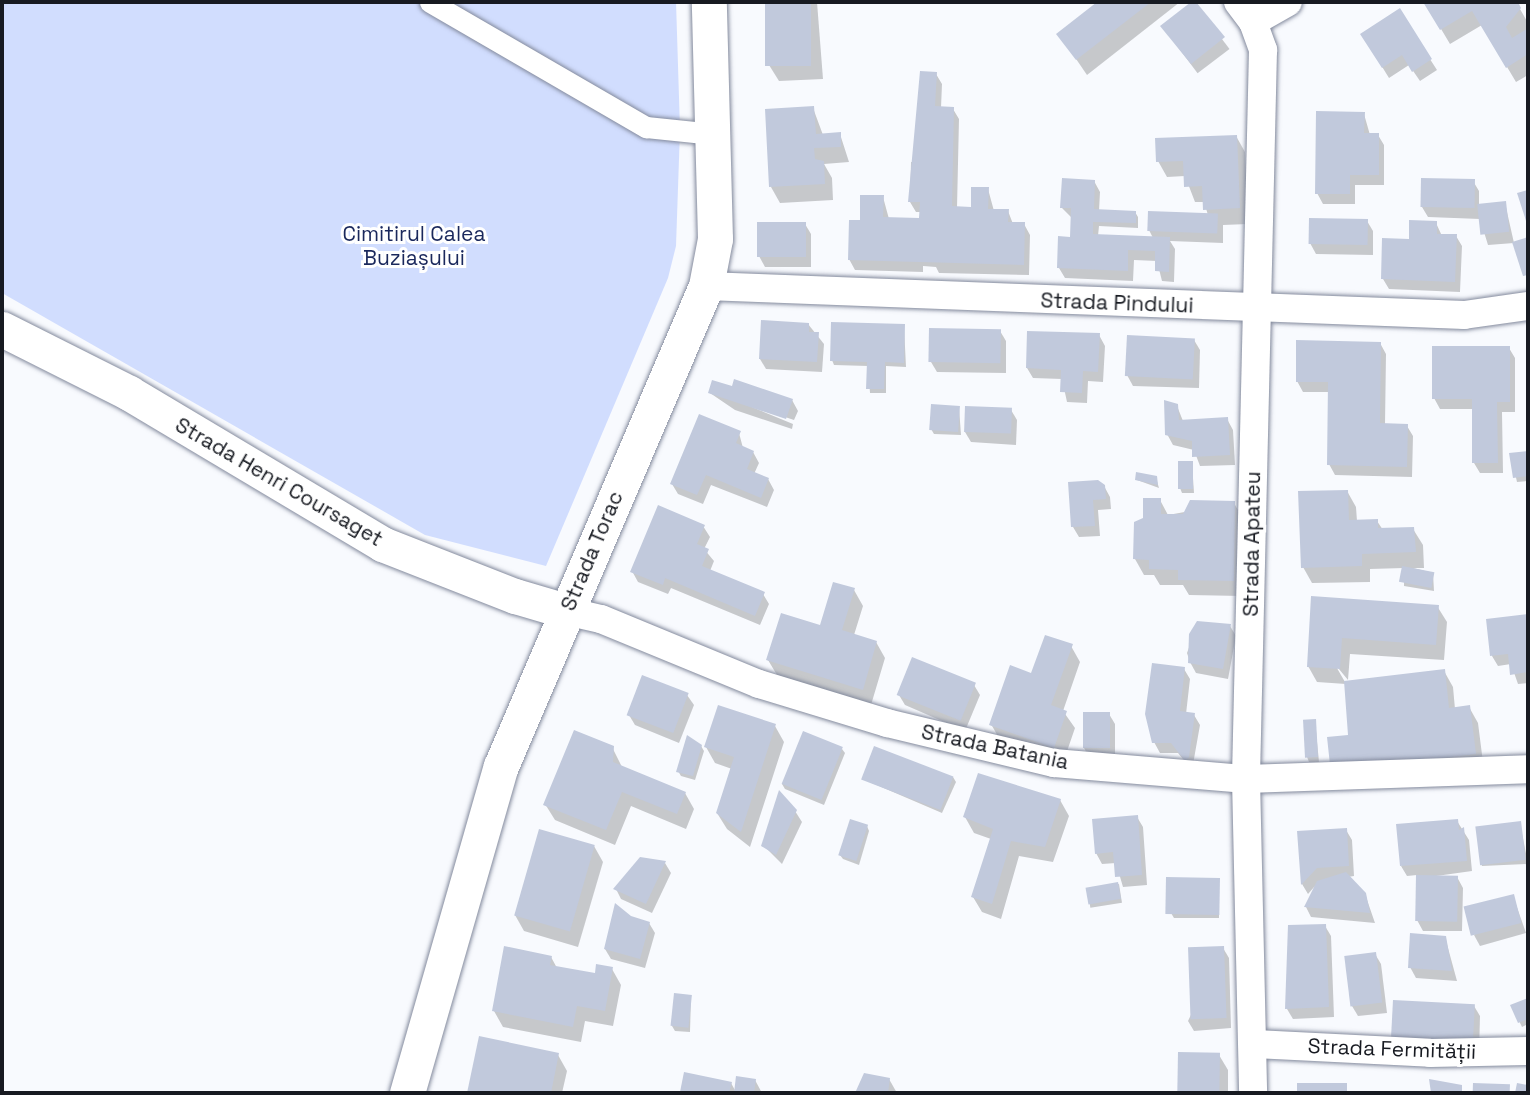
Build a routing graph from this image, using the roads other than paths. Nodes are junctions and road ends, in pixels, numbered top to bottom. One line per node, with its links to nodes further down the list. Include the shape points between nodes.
1 (430, 2): 5 (street, via 646,127)
2 (709, 2): 5 (street, Strada Torac)
3 (1288, 2): 4 (street)
4 (1245, 12): 8 (street, Strada Apateu, via 1263,50)
5 (714, 134): 6 (street, Strada Torac, via 715,239)
6 (706, 286): 8 (street, Strada Pindului); 10 (street, Strada Torac)
7 (1528, 306): 8 (street, Strada Pindului, via 1464,315)
8 (1256, 309): 12 (street, Strada Apateu)
9 (2, 329): 10 (street, Strada Henri Coursaget, via 129,393 382,544)
10 (566, 611): 12 (street, Strada Batania, via 601,619 759,684 979,747 1054,763); 15 (street, Strada Torac, via 501,766)
11 (1528, 768): 12 (street, Strada Batania)
12 (1246, 779): 13 (street, Strada Apateu)
13 (1255, 1044): 14 (street, Strada Fermității, via 1430,1053); 16 (street, Strada Apateu)
14 (1528, 1051)
15 (407, 1093)
16 (1253, 1093)

